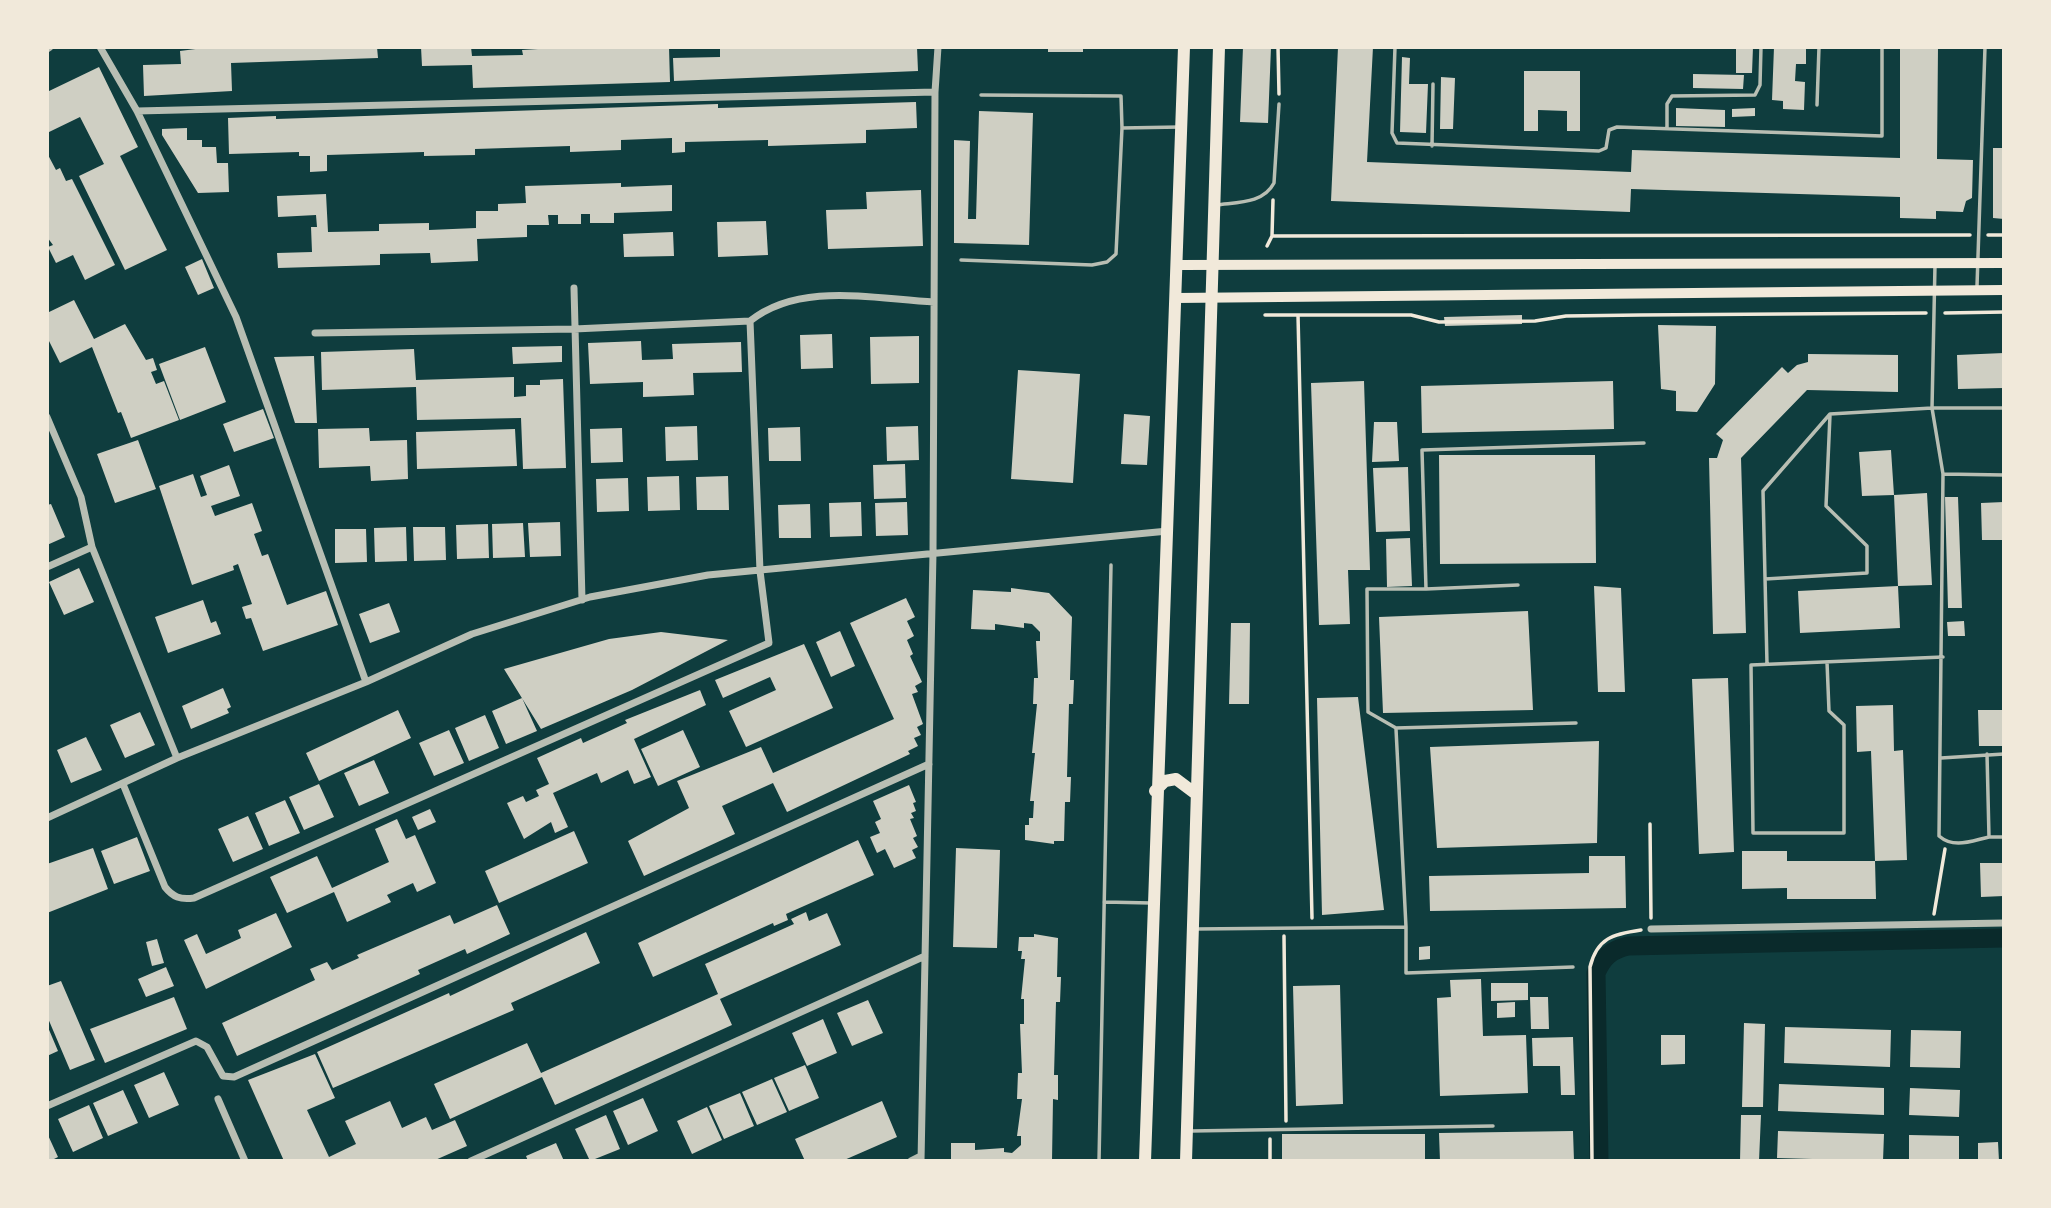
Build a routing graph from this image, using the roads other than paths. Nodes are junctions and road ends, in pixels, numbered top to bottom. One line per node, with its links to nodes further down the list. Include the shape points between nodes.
1 (100, 47): 15 (street)
2 (938, 47): 11 (street)
3 (1184, 47): 16 (main road)
4 (1219, 47): 20 (main road)
5 (1395, 47): 19 (lane, via 1393,139 1402,145)
6 (1761, 47): 18 (lane, via 1760,85 1755,95 1672,96 1667,104)
7 (1819, 47): 14 (lane)
8 (1882, 47): 18 (lane, via 1882,136)
9 (1985, 47): 23 (lane)
10 (1433, 84): 19 (lane)
11 (935, 92): 15 (street); 33 (street)
12 (981, 95): 17 (lane, via 1121,96)
13 (1279, 104): 20 (lane, via 1274,183 1263,197)
14 (1817, 105)
15 (137, 111): 57 (street, via 236,317)
16 (1182, 127): 17 (lane); 25 (main road)
17 (1122, 128): 21 (lane, via 1116,254 1107,262)
18 (1667, 129): 19 (lane, via 1612,128 1606,148 1599,151)
19 (1432, 146)
20 (1214, 206): 26 (main road)
21 (961, 260)
22 (1935, 263): 23 (main road); 26 (main road); 30 (lane)
23 (1978, 263): 24 (main road); 28 (lane)
24 (2004, 263)
25 (1178, 265): 26 (main road); 32 (main road)
26 (1212, 265): 31 (main road)
27 (574, 288): 35 (street)
28 (1976, 290): 29 (main road); 30 (main road)
29 (2004, 290)
30 (1934, 291): 31 (main road); 37 (lane)
31 (1211, 297): 32 (main road); 67 (main road)
32 (1177, 298): 44 (main road)
33 (934, 302): 34 (street, via 813,296 766,309); 46 (street)
34 (750, 321): 35 (street); 49 (street)
35 (574, 329): 36 (street); 53 (street)
36 (315, 332)
37 (1932, 408): 38 (lane); 39 (lane); 42 (lane)
38 (2004, 408)
39 (1830, 414): 50 (lane, via 1763,491); 50 (lane, via 1826,506 1867,545 1867,573)
40 (47, 418): 45 (street, via 81,497)
41 (1644, 443): 52 (lane, via 1422,450)
42 (1943, 474): 43 (lane); 54 (lane)
43 (2004, 475)
44 (1168, 531): 46 (street); 66 (main road)
45 (92, 547): 48 (street); 62 (street)
46 (933, 553): 49 (street); 64 (street)
47 (1111, 565): 71 (lane)
48 (47, 567)
49 (760, 571): 53 (street, via 708,575); 65 (street, via 769,643 194,898 183,900 165,887)
50 (1765, 579): 56 (lane)
51 (1518, 585): 52 (lane)
52 (1426, 589): 59 (lane, via 1367,589 1368,712)
53 (582, 600): 57 (street, via 481,630)
54 (1943, 657): 55 (lane); 63 (lane)
55 (1828, 662): 56 (lane); 56 (lane, via 1829,710 1844,724 1844,833 1753,833 1751,665)
56 (1767, 664)
57 (366, 682): 62 (street)
58 (1576, 723): 59 (lane)
59 (1396, 728): 74 (lane)
60 (1987, 754): 61 (lane); 63 (lane); 69 (lane)
61 (2004, 754)
62 (177, 758): 65 (street)
63 (1941, 758): 69 (lane, via 1939,836 1959,844)
64 (929, 764): 77 (street); 80 (street, via 234,1077 218,1070 200,1041)
65 (123, 784): 68 (street)
66 (1155, 791): 67 (main road, via 1165,781 1176,779); 72 (main road)
67 (1196, 794): 75 (main road)
68 (47, 818)
69 (1989, 837): 70 (lane)
70 (2004, 837)
71 (1104, 902): 72 (lane); 87 (lane)
72 (1152, 903): 88 (main road)
73 (2004, 923): 76 (street)
74 (1406, 927): 75 (lane); 78 (lane, via 1406,973)
75 (1192, 929): 82 (main road)
76 (1651, 929)
77 (925, 956): 83 (street); 85 (street)
78 (1573, 967)
79 (218, 1099): 84 (street)
80 (47, 1106)
81 (1493, 1126): 82 (lane)
82 (1187, 1131): 89 (main road)
83 (921, 1158): 86 (street)
84 (245, 1161)
85 (471, 1161)
86 (911, 1161)
87 (1099, 1161)
88 (1145, 1161)
89 (1186, 1161)

